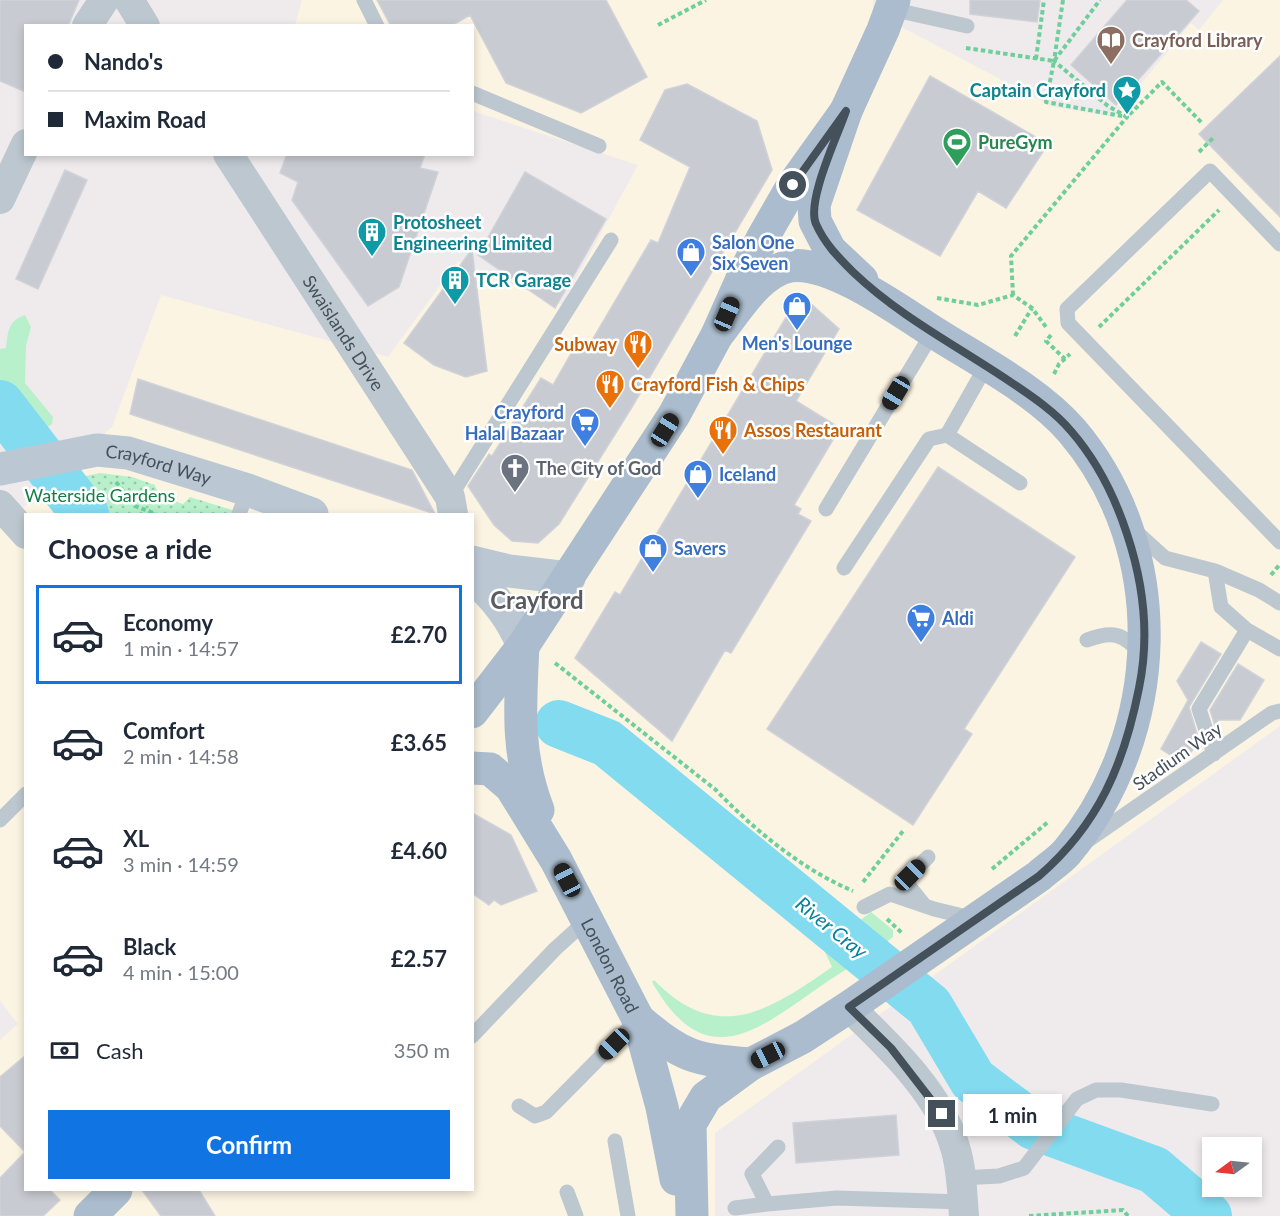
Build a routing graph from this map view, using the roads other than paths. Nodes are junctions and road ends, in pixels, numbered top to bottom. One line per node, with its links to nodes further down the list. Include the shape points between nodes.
1 (104, 0): 5 (street)
2 (129, 0): 6 (street)
3 (364, 0): 7 (lane)
4 (892, 5): 8 (lane); 10 (main road)
5 (88, 24)
6 (144, 24)
7 (376, 24)
8 (967, 26)
9 (474, 94): 11 (lane)
10 (846, 111): 17 (main road, via 814,204 815,221 830,250); 19 (main road, via 793,185 746,270)
11 (599, 146)
12 (24, 148): 14 (street)
13 (229, 156): 26 (street, Swaislands Drive)
14 (0, 199)
15 (611, 240): 26 (lane)
16 (1280, 244): 31 (lane, via 1210,171 1067,309 1068,323)
17 (877, 295): 18 (main road); 19 (main road, via 843,278 791,266 758,285)
18 (933, 332): 20 (main road); 27 (lane)
19 (717, 335): 35 (main road, via 674,415)
20 (986, 366): 21 (lane); 29 (main road, via 1041,403 1071,430 1104,477)
21 (947, 435): 23 (lane); 33 (lane, via 929,439)
22 (0, 470): 24 (main road, Crayford Way, via 97,450 128,453)
23 (1020, 483)
24 (243, 502): 28 (main road, Crayford Way)
25 (0, 505): 30 (street)
26 (452, 506)
27 (826, 509)
28 (306, 513)
29 (1122, 519): 34 (lane, via 1165,558); 42 (main road, via 1145,605)
30 (24, 532)
31 (1280, 542)
32 (474, 562): 35 (main road)
33 (844, 568)
34 (1215, 572): 37 (lane); 38 (lane, via 1221,608)
35 (569, 578): 40 (main road)
36 (474, 579): 40 (main road, via 501,605)
37 (1280, 603)
38 (1247, 630): 41 (lane); 45 (lane, via 1199,709)
39 (1087, 640): 42 (lane, via 1106,633 1128,639)
40 (523, 646): 43 (main road); 51 (main road, London Road, via 520,715 526,780)
41 (1280, 649)
42 (1145, 658): 49 (main road, via 1129,738 1106,793)
43 (474, 709)
44 (1280, 711): 45 (lane, Stadium Way)
45 (1214, 754): 49 (lane, Stadium Way)
46 (474, 768): 51 (main road, London Road, via 490,769 511,787)
47 (24, 796): 48 (lane)
48 (0, 820)
49 (1066, 853): 54 (main road)
50 (928, 857): 53 (lane, via 910,875 908,885)
51 (556, 860): 55 (main road, London Road)
52 (867, 905): 53 (lane, via 890,894)
53 (924, 905): 54 (lane)
54 (978, 919): 56 (main road, via 913,951)
55 (587, 920): 57 (main road, London Road); 58 (lane)
56 (856, 1003): 59 (main road); 65 (street, via 942,1114 955,1147)
57 (638, 1019): 59 (main road, via 668,1046 706,1061); 61 (lane, via 546,1112 535,1116); 70 (main road, London Road, via 662,1107)
58 (474, 1034)
59 (751, 1064): 71 (main road, via 706,1097 690,1124)
60 (1212, 1104): 65 (lane, via 1096,1090 1077,1099 1024,1168 999,1176)
61 (519, 1106)
62 (615, 1141): 69 (lane)
63 (778, 1147): 66 (lane, via 752,1174)
64 (567, 1192): 68 (lane)
65 (962, 1199): 66 (lane, via 837,1197)
66 (767, 1204): 67 (lane)
67 (735, 1208)
68 (576, 1216)
69 (627, 1216)
70 (684, 1216)
71 (692, 1216)

